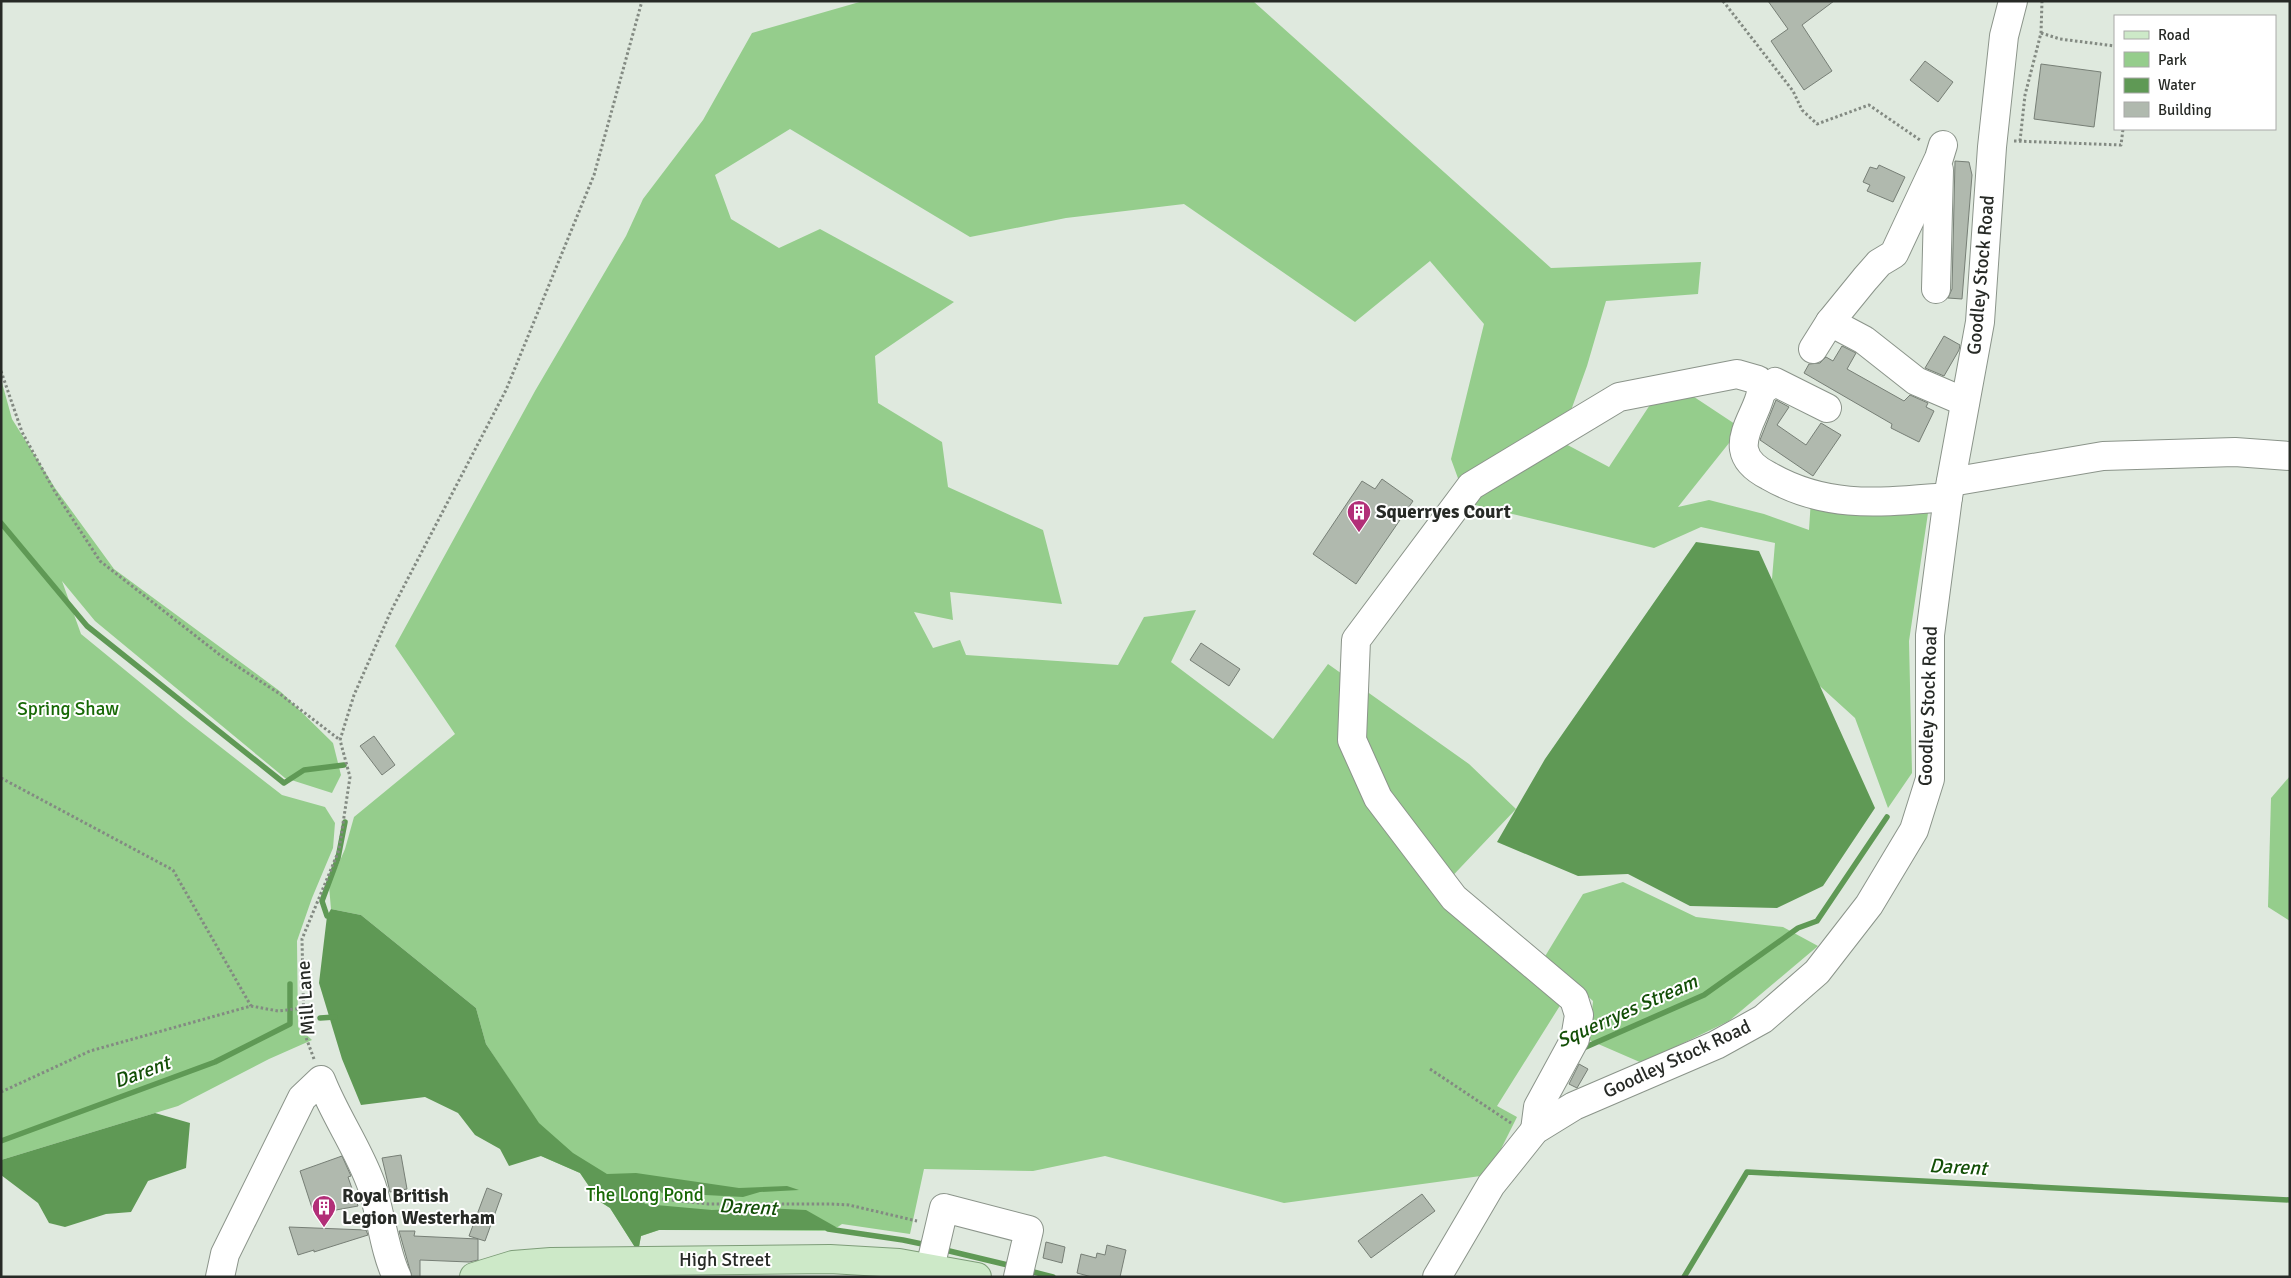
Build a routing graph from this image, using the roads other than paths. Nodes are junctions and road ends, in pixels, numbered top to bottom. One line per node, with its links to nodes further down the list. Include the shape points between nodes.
1 (2013, 1): 6 (street, Goodley Stock Road, via 2004,36 1992,147 1980,322)
2 (1936, 289): 3 (street, via 1941,152 1894,254 1879,263)
3 (1830, 322): 4 (street); 6 (street, via 1864,340 1916,381)
4 (1813, 349)
5 (1761, 391): 7 (street, via 1775,382); 9 (street, via 1746,432 1744,450 1755,468 1790,488 1858,503); 10 (street, via 1758,380 1737,374 1619,397 1471,486 1356,640 1352,740 1378,798 1454,898 1574,999 1579,1015 1576,1039 1538,1107)
6 (1965, 402): 9 (street, Goodley Stock Road)
7 (1827, 408)
8 (2290, 456): 9 (street, via 2235,452 2103,456)
9 (1950, 489): 10 (street, Goodley Stock Road, via 1930,635 1930,779 1914,830 1870,905 1817,972 1763,1019 1716,1045 1574,1106)
10 (1533, 1133): 18 (street, Goodley Stock Road, via 1491,1185)
11 (936, 1245): 12 (main road, High Street, via 899,1263 830,1259); 13 (street, via 944,1208 1029,1230); 17 (main road, High Street)
12 (681, 1268): 16 (main road, High Street, via 541,1263 513,1265)
13 (1020, 1270)
14 (220, 1277): 15 (street, via 225,1254 302,1098 321,1080 372,1186)
15 (397, 1277)
16 (474, 1277)
17 (977, 1277)
18 (1437, 1277)

